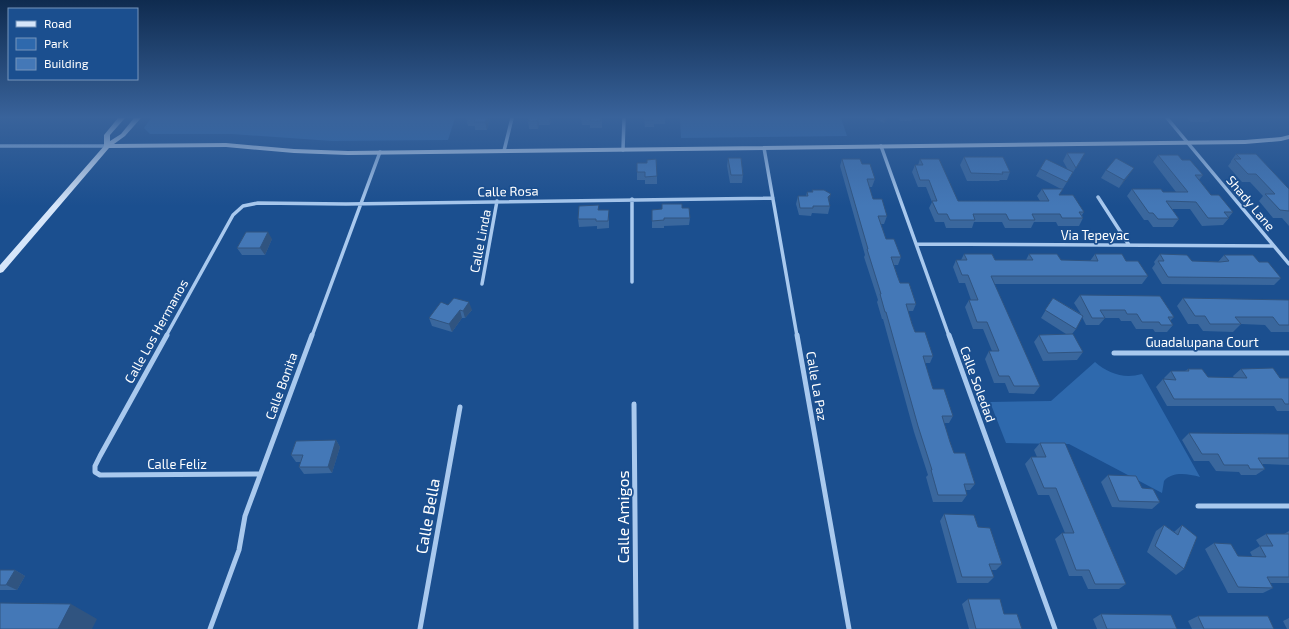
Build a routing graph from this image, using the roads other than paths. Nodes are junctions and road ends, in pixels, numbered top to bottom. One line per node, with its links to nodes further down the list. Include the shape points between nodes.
1 (105, 147): 21 (street)
2 (257, 147): 10 (street, via 317,152)
3 (505, 147): 9 (street)
4 (802, 147): 7 (street)
5 (881, 147): 17 (street, Calle Soledad)
6 (1190, 147): 19 (street, Shady Lane)
7 (764, 148): 8 (street); 12 (street, Calle La Paz)
8 (623, 150): 9 (street)
9 (504, 151): 10 (street)
10 (380, 152): 15 (street, Calle Bonita)
11 (1098, 197): 18 (street)
12 (773, 198): 13 (street, Calle Rosa); 35 (street, Calle La Paz)
13 (632, 199): 14 (street, Calle Rosa); 22 (street)
14 (497, 201): 15 (street, Calle Rosa); 23 (street, Calle Linda)
15 (362, 203): 16 (street, Calle Rosa, via 258,203); 29 (street, Calle Bonita)
16 (243, 206): 28 (street, Calle Los Hermanos, via 233,215 100,456)
17 (916, 244): 18 (street, Via Tepeyac); 36 (street, Calle Soledad)
18 (1129, 245): 19 (street, Via Tepeyac)
19 (1273, 246): 20 (street, Shady Lane)
20 (1289, 264)
21 (0, 270)
22 (632, 282)
23 (482, 284)
24 (1114, 353): 25 (street, Guadalupana Court)
25 (1289, 353)
26 (634, 404): 34 (street, Calle Amigos)
27 (460, 407): 33 (street, Calle Bella)
28 (95, 472): 29 (street, Calle Feliz, via 100,475)
29 (260, 474): 32 (street, Calle Bonita, via 245,516 239,550)
30 (1198, 506): 31 (street)
31 (1289, 506)
32 (210, 629)
33 (420, 629)
34 (636, 629)
35 (849, 629)
36 (1055, 629)

